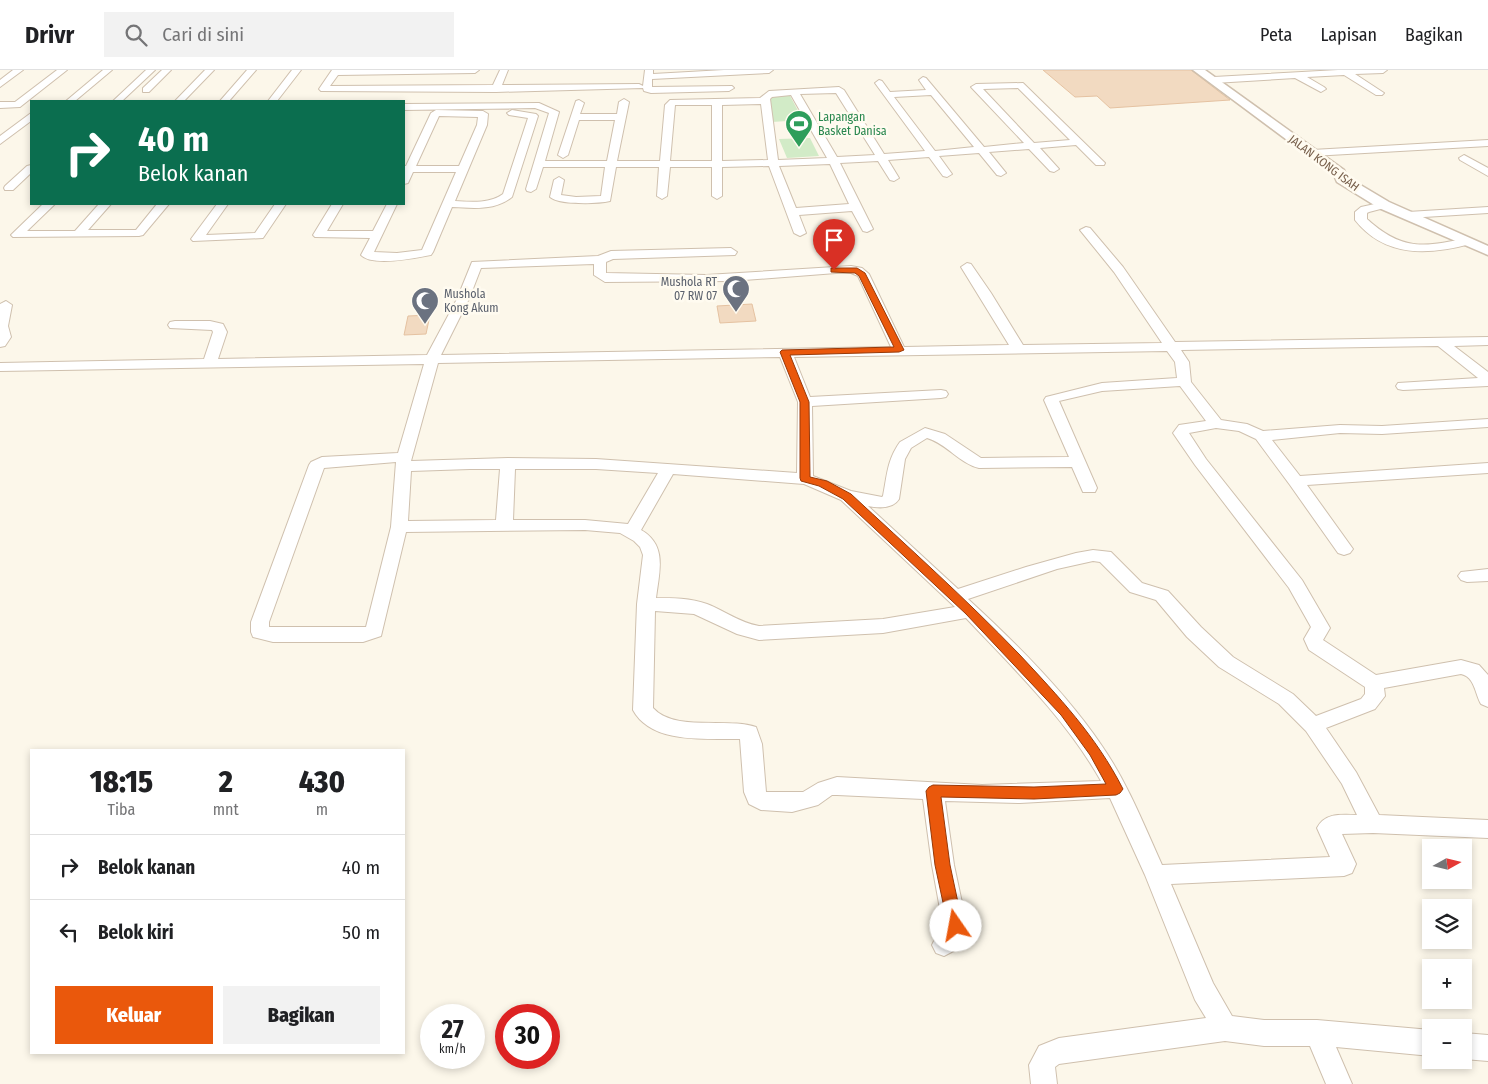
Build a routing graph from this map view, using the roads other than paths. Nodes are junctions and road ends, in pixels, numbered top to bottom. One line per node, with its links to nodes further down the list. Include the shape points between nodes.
1 (19, 70): 22 (street)
2 (63, 70): 42 (street, via 17,106)
3 (108, 70): 34 (street)
4 (151, 70): 35 (street)
5 (167, 70): 31 (street)
6 (210, 70): 36 (street)
7 (252, 70): 37 (street)
8 (297, 70): 38 (street)
9 (475, 70): 14 (street)
10 (504, 70): 26 (street)
11 (769, 70): 15 (street)
12 (1198, 70): 20 (street, JALAN KONG ISAH)
13 (1384, 70): 16 (street)
14 (336, 71): 26 (street, via 324,89)
15 (710, 72): 17 (street)
16 (1344, 72): 18 (street); 30 (street)
17 (649, 73): 25 (street, via 647,89 651,90)
18 (1298, 76): 20 (street); 27 (street)
19 (923, 80): 29 (street)
20 (1214, 80): 58 (street, JALAN KONG ISAH)
21 (879, 83): 32 (street)
22 (0, 84)
23 (766, 84): 33 (street)
24 (639, 87): 26 (street)
25 (729, 88)
26 (496, 89)
27 (1321, 90)
28 (794, 92): 33 (street); 60 (street, via 838,86); 62 (street)
29 (933, 92): 32 (street); 56 (street)
30 (1379, 94)
31 (141, 95)
32 (888, 95): 57 (street)
33 (766, 98): 40 (street); 63 (street)
34 (71, 100)
35 (118, 100)
36 (180, 100)
37 (225, 100)
38 (273, 100)
39 (624, 102): 50 (street)
40 (717, 102): 67 (street, via 670,104); 68 (street)
41 (579, 103): 49 (street)
42 (0, 105)
43 (405, 107): 65 (street, via 536,105 554,112)
44 (0, 110): 45 (street)
45 (30, 110)
46 (30, 110): 51 (street, via 13,116)
47 (483, 114): 70 (street, via 436,113); 71 (street, via 482,125); 82 (street, via 523,113 533,116 508,195 493,203)
48 (30, 117): 52 (street)
49 (574, 117): 50 (street); 59 (street)
50 (620, 117): 66 (street)
51 (0, 130)
52 (0, 141)
53 (1078, 142): 55 (street); 55 (street, via 1017,82 973,85); 64 (street)
54 (1488, 143): 58 (street)
55 (1031, 146): 56 (street); 72 (street)
56 (981, 149): 57 (street); 73 (street)
57 (930, 153): 60 (street); 75 (street)
58 (1312, 153): 90 (street, JALAN KONG ISAH, via 1342,178)
59 (563, 154)
60 (881, 157): 62 (street); 76 (street)
61 (1464, 158): 74 (street)
62 (833, 160): 63 (street); 91 (street)
63 (773, 163): 68 (street); 92 (street)
64 (1100, 163)
65 (538, 164): 66 (street); 79 (street)
66 (611, 164): 67 (street); 77 (street, via 606,199 555,197)
67 (664, 164): 68 (street); 80 (street)
68 (717, 164): 81 (street)
69 (30, 169): 78 (street, via 9,188)
70 (407, 169): 71 (street)
71 (463, 169): 82 (street)
72 (1054, 169)
73 (1001, 173)
74 (1488, 173)
75 (947, 174)
76 (894, 178)
77 (560, 180)
78 (24, 188)
79 (531, 189)
80 (662, 196)
81 (717, 196)
82 (448, 204): 99 (street, via 427,252 392,257 367,255)
83 (48, 205): 98 (street, via 17,235)
84 (104, 205): 98 (street)
85 (162, 205): 98 (street, via 139,233)
86 (221, 205): 87 (street, via 197,239 259,236)
87 (279, 205)
88 (335, 205): 99 (street, via 319,235)
89 (391, 205): 99 (street)
90 (1384, 205): 94 (street, JALAN KONG ISAH); 100 (street, via 1365,209 1361,212 1361,220 1376,233 1411,250 1438,249)
91 (857, 207): 92 (street); 95 (street)
92 (792, 212): 97 (street)
93 (1486, 212): 94 (street)
94 (1408, 215): 100 (street, JALAN KONG ISAH)
95 (867, 229)
96 (1086, 230): 110 (street, via 1119,270)
97 (800, 233)
98 (78, 234)
99 (376, 234)
100 (1466, 242): 101 (street, JALAN KONG ISAH)
101 (1488, 251)
102 (731, 252): 103 (street, via 610,255)
103 (600, 260): 112 (street, via 600,275 610,278 738,279 857,270 862,274); 114 (street, via 476,265)
104 (967, 267): 111 (street)
105 (6, 305): 109 (street, via 1,326 4,337)
106 (175, 325): 115 (street, via 218,327 220,332)
107 (1440, 341): 108 (street); 110 (street); 117 (street)
108 (1488, 341)
109 (0, 343)
110 (1171, 345): 111 (street); 118 (street, via 1182,362)
111 (1017, 347): 112 (street)
112 (899, 350): 113 (street)
113 (785, 352): 114 (street); 121 (street)
114 (432, 360): 115 (street); 125 (street)
115 (210, 363): 116 (street)
116 (0, 367)
117 (1488, 380): 119 (street)
118 (1184, 382): 123 (street); 126 (street, via 1102,386 1053,397)
119 (1403, 386)
120 (941, 394): 121 (street)
121 (805, 402): 130 (street)
122 (1488, 423): 124 (street, via 1382,430 1340,428)
123 (1216, 424): 124 (street, via 1242,427); 143 (street, via 1181,431 1200,462 1302,593 1321,628 1313,639 1316,645)
124 (1261, 436): 131 (street)
125 (405, 462): 127 (street); 135 (street); 135 (street, via 324,462 317,465 260,622 260,632 282,635 372,633)
126 (1077, 462): 132 (street); 133 (street, via 979,463 937,436 925,433 905,446 897,459 891,499 879,504)
127 (508, 464): 128 (street); 134 (street)
128 (669, 468): 130 (street); 136 (street)
129 (1488, 468): 131 (street)
130 (805, 478): 133 (street)
131 (1296, 481): 137 (street)
132 (1089, 488)
133 (847, 496): 140 (street)
134 (504, 525): 135 (street); 136 (street, via 602,526)
135 (399, 527)
136 (632, 531): 141 (street, via 648,544 652,555)
137 (1344, 550)
138 (1488, 575): 139 (street)
139 (1467, 576)
140 (955, 597): 142 (street); 145 (street, via 1040,569 1094,555 1105,556 1136,588 1162,595 1226,662 1286,699)
141 (646, 604): 142 (street, via 689,606 720,618 733,627 759,633 883,626); 147 (street, via 642,710 656,722 676,728 749,733 754,792 759,800 803,801 823,789 836,786)
142 (970, 611): 146 (street, via 1065,711 1095,752)
143 (1374, 683): 144 (street, via 1465,667 1477,674); 145 (street, via 1375,696 1368,704)
144 (1488, 699)
145 (1313, 726): 148 (street, via 1349,778)
146 (1116, 789): 147 (street, via 1034,793); 150 (street)
147 (933, 791): 151 (street, via 956,931 953,939)
148 (1373, 824): 149 (street); 150 (street, via 1328,827 1344,861 1344,866 1340,867)
149 (1488, 829)
150 (1156, 875): 152 (street, via 1204,991)
151 (944, 945)
152 (1225, 1028): 153 (street, via 1264,1033); 157 (street, via 1048,1054 1042,1065)
153 (1317, 1033): 154 (street); 158 (street)
154 (1422, 1042)
155 (1472, 1047): 156 (street)
156 (1488, 1048)
157 (1044, 1084)
158 (1339, 1084)

